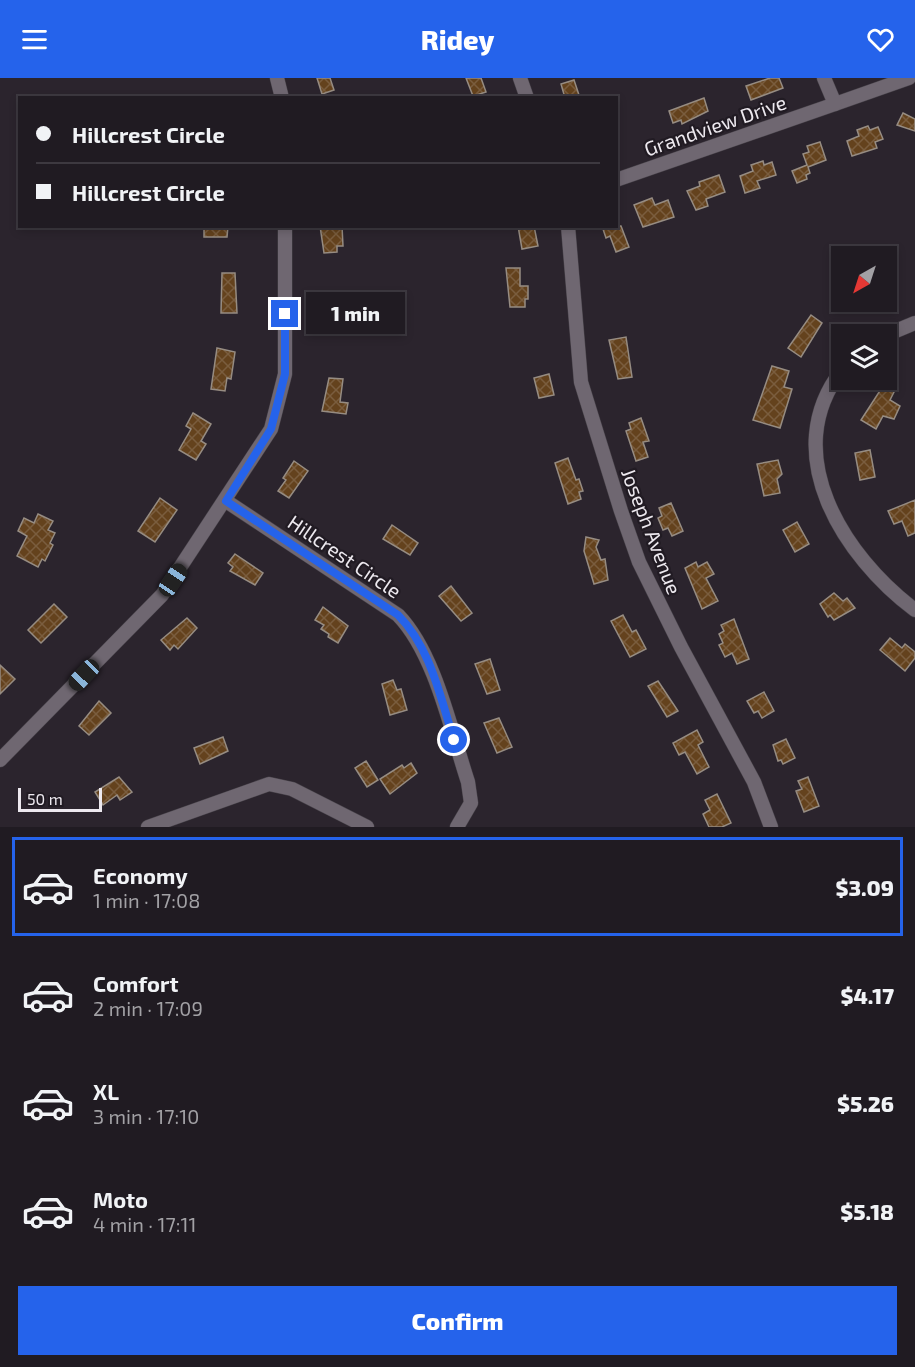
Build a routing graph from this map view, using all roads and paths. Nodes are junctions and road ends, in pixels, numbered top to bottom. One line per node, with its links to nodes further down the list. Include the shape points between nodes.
1 (277, 78): 5 (street)
2 (520, 78): 6 (street)
3 (824, 78): 7 (street)
4 (909, 78): 7 (street, Grandview Drive)
5 (282, 96)
6 (526, 96)
7 (835, 104): 8 (street, Grandview Drive)
8 (618, 179)
9 (285, 228): 14 (street, via 285,374 281,394 271,429)
10 (568, 228): 20 (street, Joseph Avenue, via 581,382 621,512 644,572 754,782)
11 (915, 323): 12 (street)
12 (897, 330)
13 (831, 388): 15 (street, via 821,413 817,456 820,485 833,517 859,555)
14 (226, 501): 16 (street, via 162,595); 19 (street, Hillcrest Circle, via 398,615 412,630 426,654 468,782 471,803)
15 (915, 610)
16 (0, 760)
17 (148, 827): 18 (street, via 269,784 292,789)
18 (367, 827)
19 (457, 827)
20 (771, 827)

